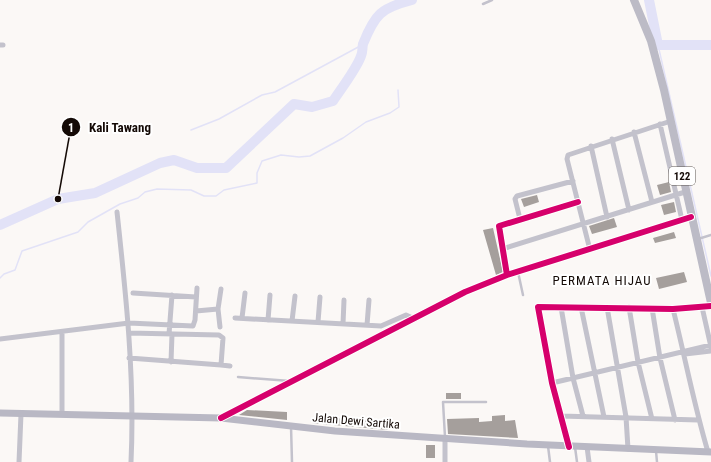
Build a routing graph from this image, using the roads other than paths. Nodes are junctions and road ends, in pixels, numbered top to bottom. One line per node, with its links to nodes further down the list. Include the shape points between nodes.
1 (492, 0): 3 (lane)
2 (637, 1): 4 (main road, 122, via 652,45)
3 (483, 4)
4 (671, 121): 5 (street); 10 (main road, 122)
5 (660, 124): 6 (street); 11 (street)
6 (634, 132): 7 (street); 13 (street)
7 (612, 139): 8 (street); 14 (street)
8 (591, 146): 9 (street, via 568,155); 16 (street)
9 (573, 181): 12 (street); 18 (street, via 517,196)
10 (685, 192): 11 (street); 17 (main road, 122)
11 (676, 195): 13 (street); 19 (street)
12 (578, 202): 18 (street); 20 (street)
13 (652, 202): 14 (street)
14 (629, 210): 16 (street)
15 (117, 212): 56 (street)
16 (607, 216): 20 (street)
17 (691, 217): 19 (street); 22 (main road, 122)
18 (520, 219): 23 (street, via 498,228)
19 (682, 220): 24 (street)
20 (584, 224): 23 (street); 24 (street)
21 (711, 236): 22 (lane)
22 (701, 239): 27 (main road, 122)
23 (502, 249): 26 (street)
24 (590, 250): 25 (street)
25 (518, 271): 26 (street); 34 (lane)
26 (507, 275): 52 (street, via 465,292)
27 (708, 278): 40 (main road, 122)
28 (197, 288): 36 (street)
29 (221, 289): 47 (street)
30 (133, 293): 32 (street)
31 (245, 293): 51 (street)
32 (172, 295): 36 (street); 57 (street)
33 (270, 295): 53 (street)
34 (523, 295)
35 (296, 296): 54 (street)
36 (196, 297): 49 (street)
37 (320, 297): 55 (street)
38 (344, 300): 58 (street)
39 (369, 300): 59 (street)
40 (711, 301): 45 (street)
41 (561, 307): 42 (street); 77 (street); 79 (street, via 538,307)
42 (581, 307): 43 (street); 75 (street)
43 (608, 307): 44 (street); 74 (street)
44 (629, 307): 46 (street); 71 (street)
45 (702, 307): 48 (street); 65 (street)
46 (652, 308): 48 (street); 69 (street)
47 (218, 309): 49 (street); 60 (street)
48 (673, 309): 67 (street)
49 (196, 311): 57 (street, via 196,320 192,326)
50 (235, 318): 51 (street)
51 (242, 318): 53 (street)
52 (415, 319): 59 (street, via 406,315 381,326); 78 (street)
53 (268, 320): 54 (street)
54 (292, 321): 55 (street)
55 (318, 322): 58 (street)
56 (129, 323): 57 (street); 61 (street); 62 (street)
57 (170, 324): 63 (street)
58 (342, 324): 59 (street)
59 (367, 325)
60 (220, 326)
61 (62, 332): 64 (street); 83 (street)
62 (129, 333): 63 (street); 68 (street)
63 (171, 334): 70 (street); 72 (street, via 222,336)
64 (0, 339)
65 (711, 346): 67 (street)
66 (711, 351): 67 (street)
67 (683, 353): 69 (street); 92 (street)
68 (129, 358): 70 (street); 84 (street)
69 (660, 358): 71 (street); 91 (street)
70 (171, 362): 72 (street)
71 (638, 362): 74 (street); 90 (street)
72 (221, 365): 73 (street)
73 (230, 366)
74 (617, 367): 75 (street); 88 (street)
75 (594, 372): 77 (street); 87 (street)
76 (238, 377): 78 (lane)
77 (573, 378): 79 (street); 86 (street)
78 (291, 381): 89 (street)
79 (552, 383): 85 (street)
80 (486, 402): 94 (lane, via 443,402)
81 (0, 413): 82 (main road, Jalan Dewi Sartika)
82 (22, 414): 83 (main road, Jalan Dewi Sartika); 101 (street)
83 (62, 414): 84 (main road, Jalan Dewi Sartika)
84 (133, 415): 89 (main road, Jalan Dewi Sartika); 102 (street)
85 (560, 416): 86 (street); 96 (street)
86 (583, 416): 87 (street)
87 (604, 417): 88 (street)
88 (626, 417): 90 (street); 98 (street)
89 (221, 418): 93 (main road, Jalan Dewi Sartika)
90 (652, 419): 91 (street)
91 (675, 420): 92 (street)
92 (698, 420): 100 (street)
93 (291, 426): 94 (main road, Jalan Dewi Sartika); 103 (lane)
94 (445, 439): 95 (main road, Jalan Dewi Sartika); 104 (street)
95 (548, 446): 96 (main road, Jalan Dewi Sartika); 105 (lane)
96 (572, 447): 97 (main road, Jalan Dewi Sartika); 106 (lane)
97 (587, 447): 98 (main road, Jalan Dewi Sartika); 107 (street)
98 (628, 449): 99 (main road, Jalan Dewi Sartika)
99 (656, 450): 100 (main road, Jalan Dewi Sartika); 108 (lane)
100 (710, 452)
101 (18, 462)
102 (131, 462)
103 (292, 462)
104 (445, 462)
105 (550, 462)
106 (577, 462)
107 (589, 462)
108 (657, 462)

